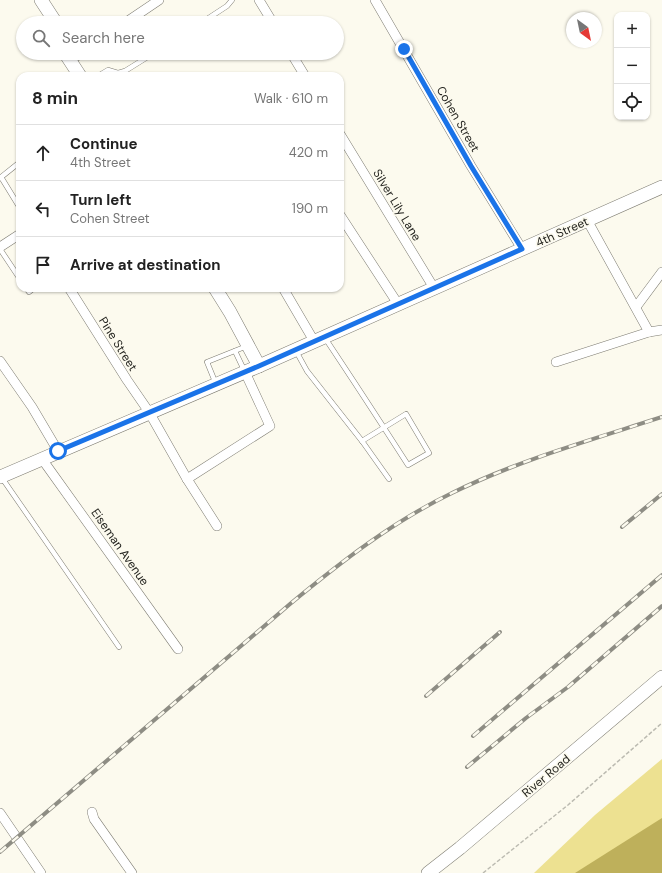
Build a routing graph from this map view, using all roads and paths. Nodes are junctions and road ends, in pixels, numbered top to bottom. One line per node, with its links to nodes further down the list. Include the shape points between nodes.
1 (32, 0): 7 (main road)
2 (41, 0): 8 (main road)
3 (159, 0): 9 (street)
4 (232, 0): 10 (lane)
5 (259, 0): 11 (street)
6 (374, 0): 31 (street, Cohen Street)
7 (42, 16)
8 (51, 16)
9 (135, 16)
10 (212, 16)
11 (269, 16)
12 (76, 60): 16 (main road)
13 (79, 60): 17 (main road)
14 (143, 60): 20 (lane)
15 (295, 60): 21 (street)
16 (79, 72)
17 (87, 72)
18 (105, 72): 19 (lane)
19 (115, 72)
20 (122, 72)
21 (303, 72)
22 (344, 141): 34 (street, Silver Lily Lane)
23 (16, 165): 24 (lane)
24 (1, 178): 26 (lane)
25 (662, 187): 27 (main road, 4th Street)
26 (16, 202)
27 (587, 220): 31 (main road, 4th Street); 40 (street)
28 (344, 223): 39 (street)
29 (16, 239): 30 (street)
30 (0, 248): 33 (lane)
31 (522, 249): 34 (main road, 4th Street)
32 (662, 272): 40 (street)
33 (16, 273)
34 (434, 288): 39 (main road, 4th Street)
35 (72, 292): 52 (street, Pine Street)
36 (218, 292): 44 (main road)
37 (226, 292): 49 (main road, via 238,312)
38 (286, 292): 43 (street)
39 (398, 304): 43 (main road, 4th Street)
40 (636, 307): 42 (street)
41 (662, 330): 42 (street)
42 (649, 332): 48 (street)
43 (319, 339): 45 (main road, 4th Street); 53 (lane)
44 (248, 346): 46 (lane); 49 (main road)
45 (295, 350): 49 (main road, 4th Street); 54 (lane, via 307,371)
46 (235, 351): 50 (lane); 51 (lane, via 207,362)
47 (0, 361): 55 (street)
48 (556, 362)
49 (262, 364): 50 (main road, 4th Street)
50 (245, 372): 51 (main road, 4th Street); 58 (street, via 270,426)
51 (216, 384): 52 (main road, 4th Street)
52 (149, 412): 55 (main road, 4th Street); 58 (street, Pine Street)
53 (384, 428): 53 (lane, via 408,465 430,453 406,414); 54 (lane)
54 (362, 441): 59 (lane)
55 (58, 451): 56 (main road, 4th Street)
56 (42, 459): 57 (main road, 4th Street); 62 (street, Eiseman Avenue)
57 (0, 477): 61 (lane)
58 (188, 479): 60 (street, Pine Street)
59 (389, 479)
60 (217, 526)
61 (118, 647)
62 (178, 649)
63 (662, 677): 69 (main road, River Road)
64 (662, 722): 70 (path, via 568,805)
65 (0, 812): 67 (street)
66 (92, 812): 68 (street, via 94,819)
67 (41, 873)
68 (132, 873)
69 (428, 873)
70 (483, 873)

